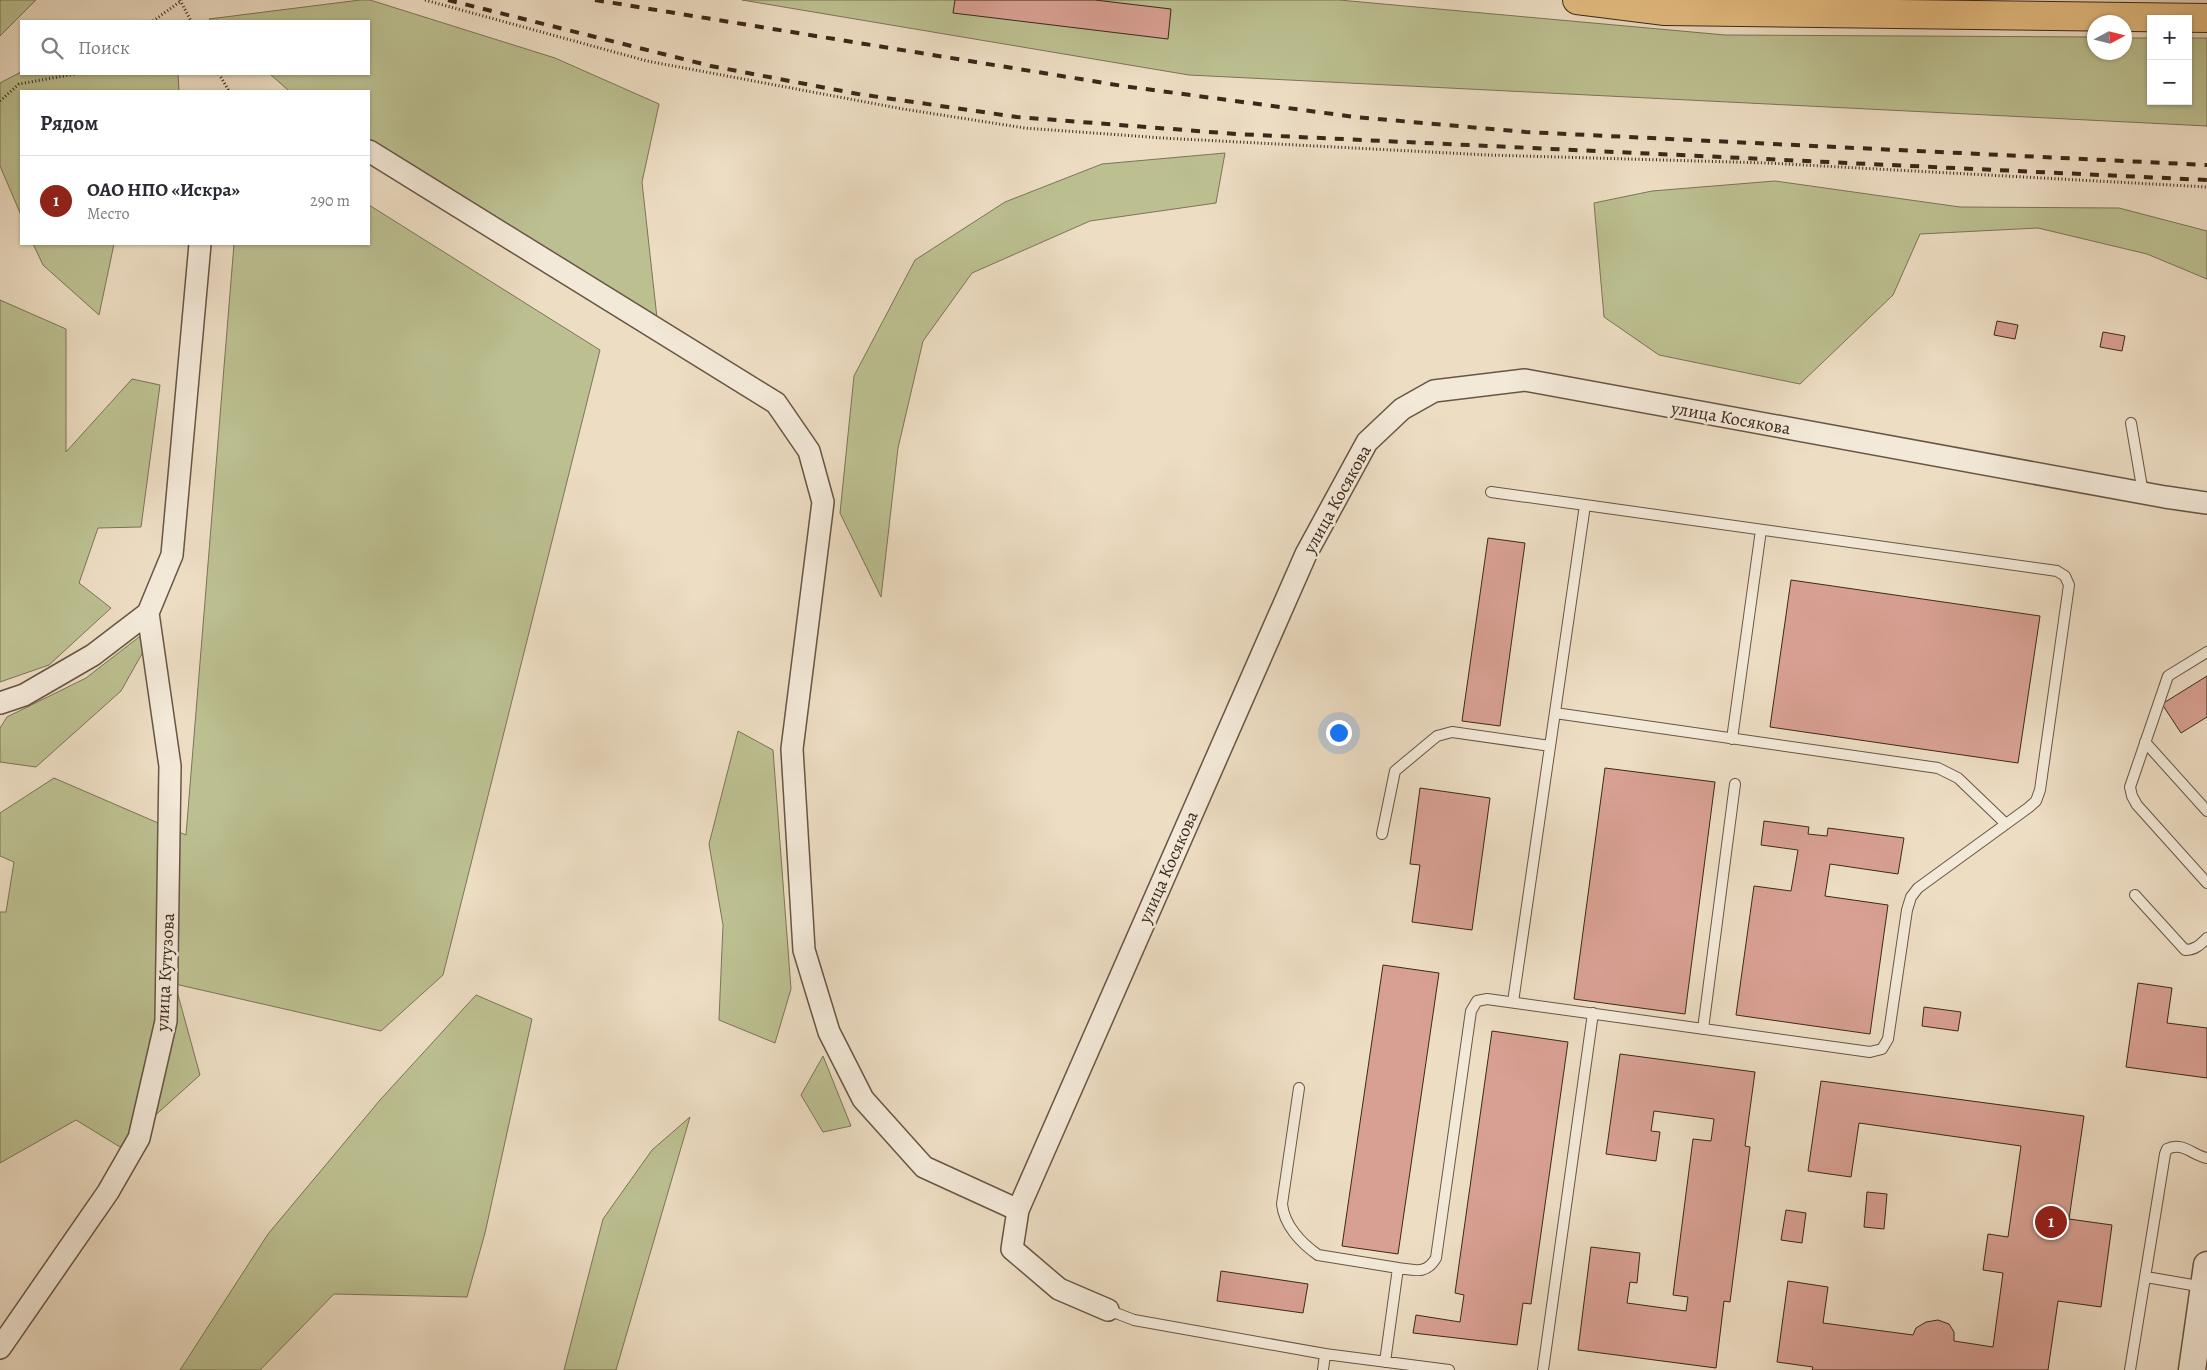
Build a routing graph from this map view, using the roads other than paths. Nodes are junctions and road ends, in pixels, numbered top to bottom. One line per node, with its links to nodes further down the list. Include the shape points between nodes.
1 (1577, 0): 2 (main road, via 1665,12)
2 (2207, 18)
3 (370, 152): 30 (street, via 776,402 809,451 823,502 792,749 804,950 829,1032 863,1099 924,1167)
4 (200, 245): 11 (street, via 172,554)
5 (2131, 423): 7 (lane)
6 (1491, 492): 9 (lane)
7 (2143, 493): 8 (street, улица Косякова); 30 (street, улица Косякова, via 1525,380 1434,391 1402,409 1367,442 1306,554)
8 (2207, 503)
9 (1584, 505): 10 (lane); 14 (lane)
10 (1761, 530): 15 (lane); 20 (lane, via 2058,572 2065,576 2069,585 2040,790 2036,801)
11 (148, 613): 13 (street, via 93,655 24,695); 35 (street, улица Кутузова, via 170,766 166,1021 139,1138 108,1192)
12 (2207, 652): 16 (lane, via 2168,676)
13 (0, 703)
14 (1555, 714): 15 (lane); 17 (lane)
15 (1732, 739): 20 (lane, via 1938,768 1958,778)
16 (2145, 742): 19 (lane); 22 (lane, via 2132,778 2132,796)
17 (1550, 746): 21 (lane, via 1444,732 1395,771); 25 (lane)
18 (1735, 784): 27 (lane)
19 (2207, 811)
20 (2006, 824): 27 (lane, via 1918,888 1911,897 1888,1039 1882,1049 1870,1052)
21 (1382, 834)
22 (2207, 883)
23 (2135, 895): 24 (lane, via 2185,950 2197,947)
24 (2207, 938)
25 (1513, 1002): 26 (lane); 31 (lane, via 1487,999 1478,1001 1471,1011 1436,1258 1431,1267 1421,1271)
26 (1593, 1014): 27 (lane); 40 (lane)
27 (1703, 1029)
28 (1300, 1088): 31 (lane, via 1282,1204 1286,1222 1318,1255)
29 (2207, 1158): 33 (lane, via 2196,1156 2189,1149 2168,1149)
30 (1018, 1210): 34 (street, улица Косякова, via 1012,1249 1059,1289)
31 (1398, 1268): 37 (lane)
32 (2205, 1276): 33 (lane); 42 (street)
33 (2146, 1277): 41 (lane)
34 (1108, 1310): 36 (lane, via 1134,1320)
35 (0, 1348)
36 (1325, 1354): 37 (lane); 38 (lane)
37 (1385, 1362): 39 (lane)
38 (1323, 1370)
39 (1449, 1370)
40 (1543, 1370)
41 (2130, 1370)
42 (2192, 1370)

